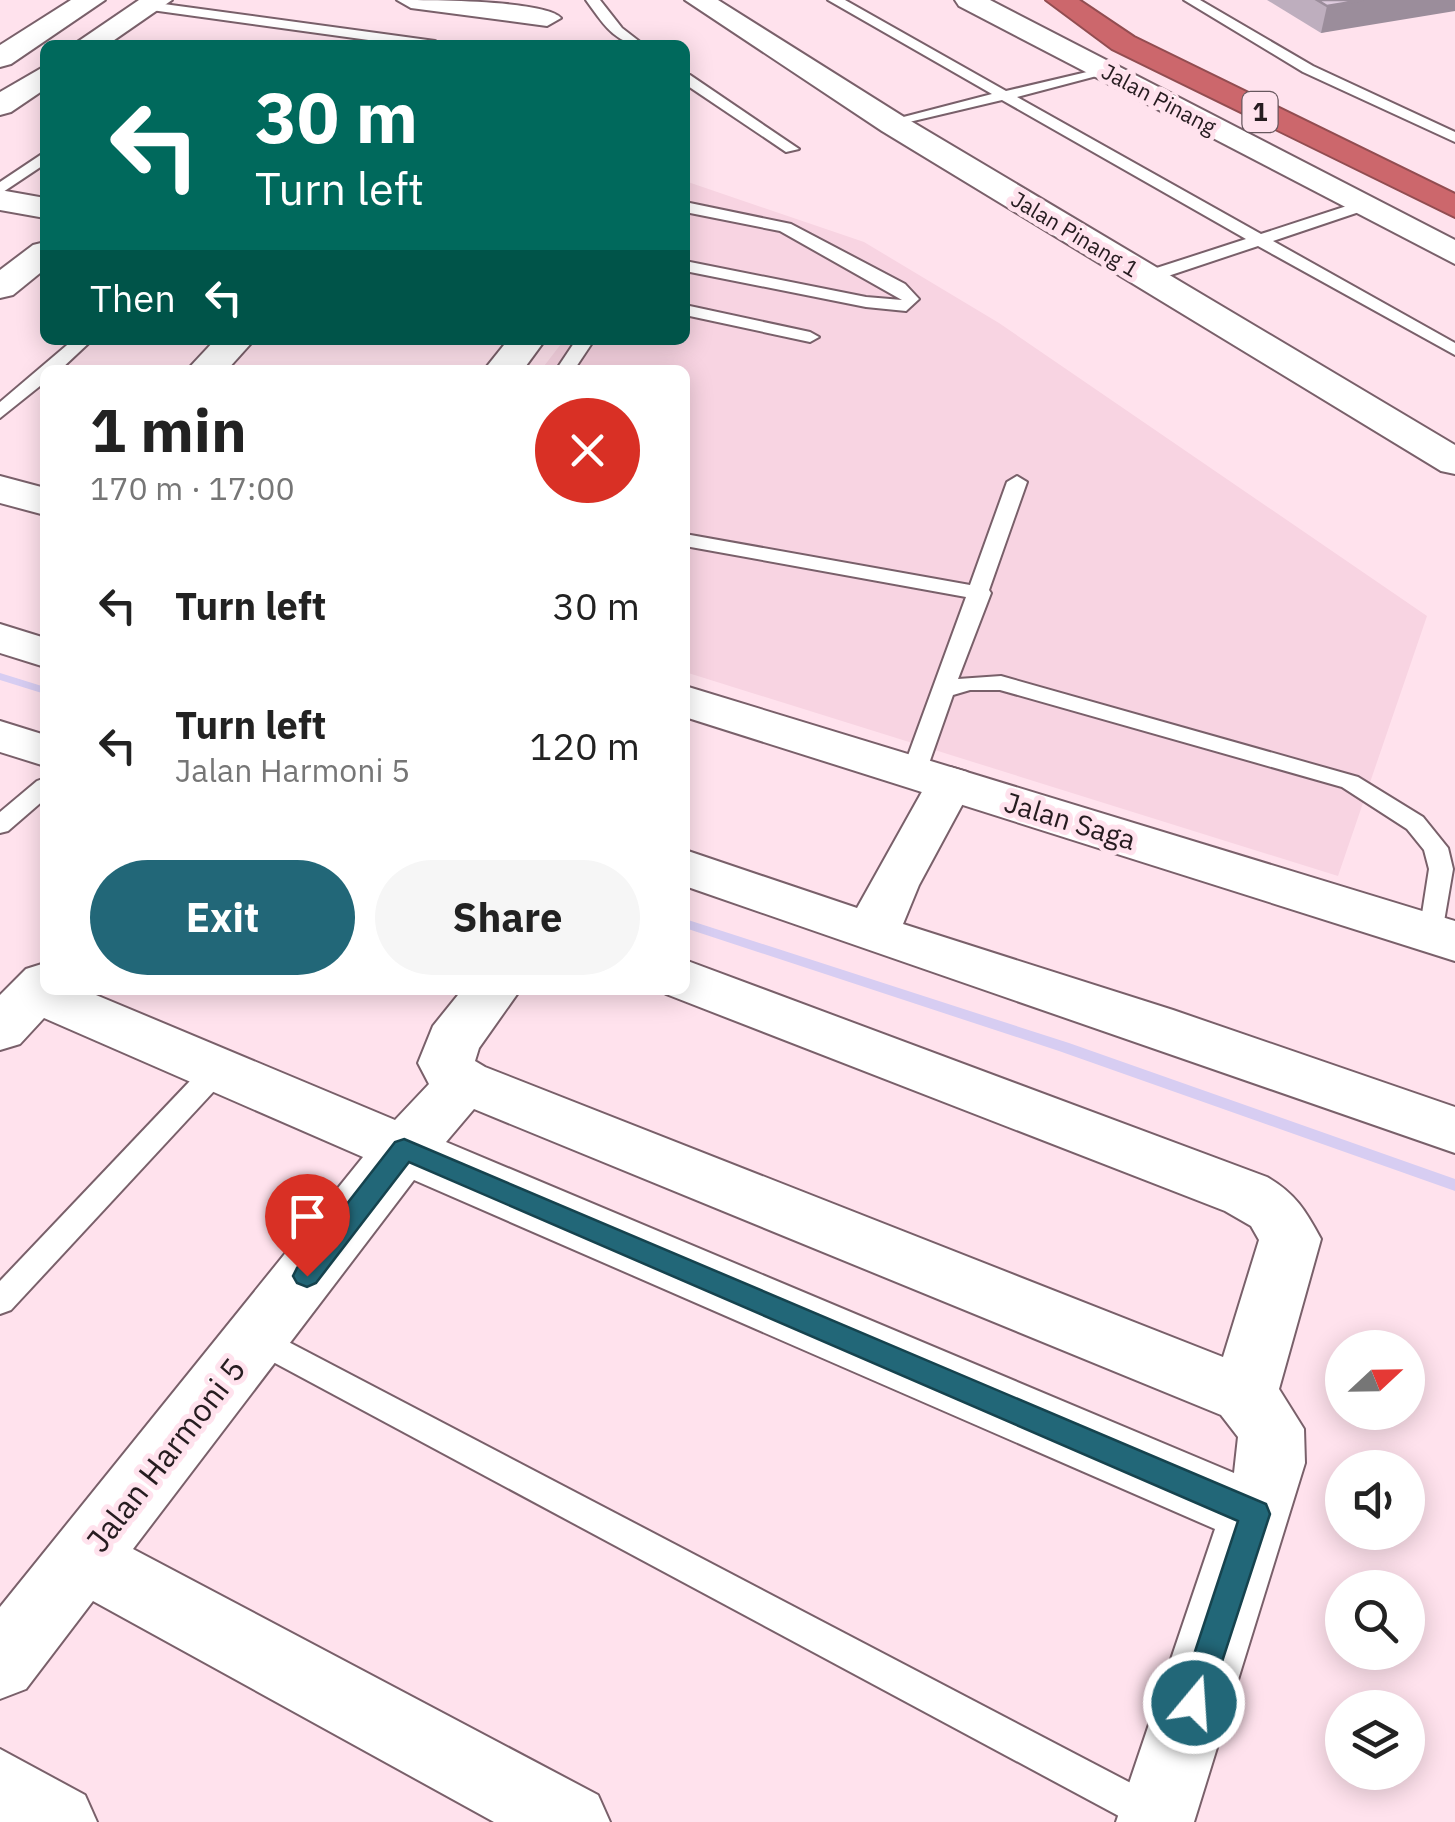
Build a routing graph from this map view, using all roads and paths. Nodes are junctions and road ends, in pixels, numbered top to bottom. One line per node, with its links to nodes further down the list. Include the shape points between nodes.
1 (54, 0): 13 (street)
2 (91, 0): 18 (street)
3 (411, 0): 12 (street)
4 (593, 0): 17 (lane)
5 (699, 0): 24 (street, Jalan Pinang 1)
6 (835, 0): 22 (lane)
7 (969, 0): 19 (street, Jalan Pinang)
8 (1106, 0): 28 (highway, 1, via 1231,74)
9 (1191, 0): 25 (lane, via 1308,68)
10 (154, 3): 14 (street); 15 (lane)
11 (1063, 3): 34 (highway, 1, via 1124,43)
12 (541, 9): 16 (street)
13 (0, 33)
14 (95, 40)
15 (402, 40)
16 (564, 40)
17 (630, 40)
18 (0, 58)
19 (1103, 70): 22 (lane); 31 (street, Jalan Pinang)
20 (40, 78): 23 (street)
21 (690, 81): 26 (lane)
22 (1002, 96): 24 (lane); 35 (lane)
23 (0, 106)
24 (892, 124): 39 (street, Jalan Pinang 1)
25 (1455, 138)
26 (791, 149)
27 (40, 160): 29 (lane)
28 (1455, 182)
29 (0, 189)
30 (0, 200): 32 (street)
31 (1362, 206): 35 (lane); 36 (street, Jalan Pinang)
32 (40, 207)
33 (690, 207): 38 (lane, via 784,227 911,299 906,306 866,302)
34 (1455, 207)
35 (1260, 240): 39 (lane); 46 (lane)
36 (1455, 254)
37 (40, 256): 40 (street)
38 (690, 267)
39 (1148, 277): 52 (street, Jalan Pinang 1)
40 (0, 287)
41 (690, 311): 42 (lane)
42 (810, 337)
43 (77, 345): 47 (lane)
44 (231, 345): 48 (street)
45 (523, 345): 49 (street)
46 (1455, 350)
47 (55, 365)
48 (211, 365)
49 (507, 365)
50 (40, 378): 51 (lane)
51 (0, 412)
52 (1455, 462)
53 (1017, 482): 55 (lane)
54 (690, 541): 55 (lane)
55 (980, 594): 58 (lane)
56 (0, 638): 57 (street)
57 (40, 651)
58 (943, 691): 62 (lane); 67 (lane, via 1001,684 1350,782 1415,823 1436,848)
59 (690, 702): 62 (street, Jalan Saga)
60 (0, 736): 61 (street)
61 (40, 749)
62 (932, 778): 66 (street); 67 (street, Jalan Saga)
63 (40, 790): 64 (lane)
64 (0, 826)
65 (690, 870): 66 (street)
66 (872, 932): 73 (street)
67 (1443, 937)
68 (690, 982): 77 (street, via 1272,1209 1290,1239)
69 (489, 995): 72 (street, via 453,1042 446,1063)
70 (27, 1001): 71 (street)
71 (218, 1070): 74 (street); 75 (lane)
72 (466, 1082): 74 (street, Jalan Harmoni 5); 77 (street)
73 (1451, 1114)
74 (404, 1149): 76 (street, Jalan Harmoni 5); 78 (street)
75 (0, 1301)
76 (258, 1339): 79 (street, Jalan Harmoni 5); 82 (lane)
77 (1244, 1395): 78 (street, via 1271,1429 1272,1463)
78 (1255, 1514): 82 (street)
79 (84, 1559): 80 (street, Jalan Harmoni 5); 84 (street)
80 (0, 1664)
81 (0, 1787): 83 (street)
82 (1156, 1819)
83 (58, 1822)
84 (572, 1822)

